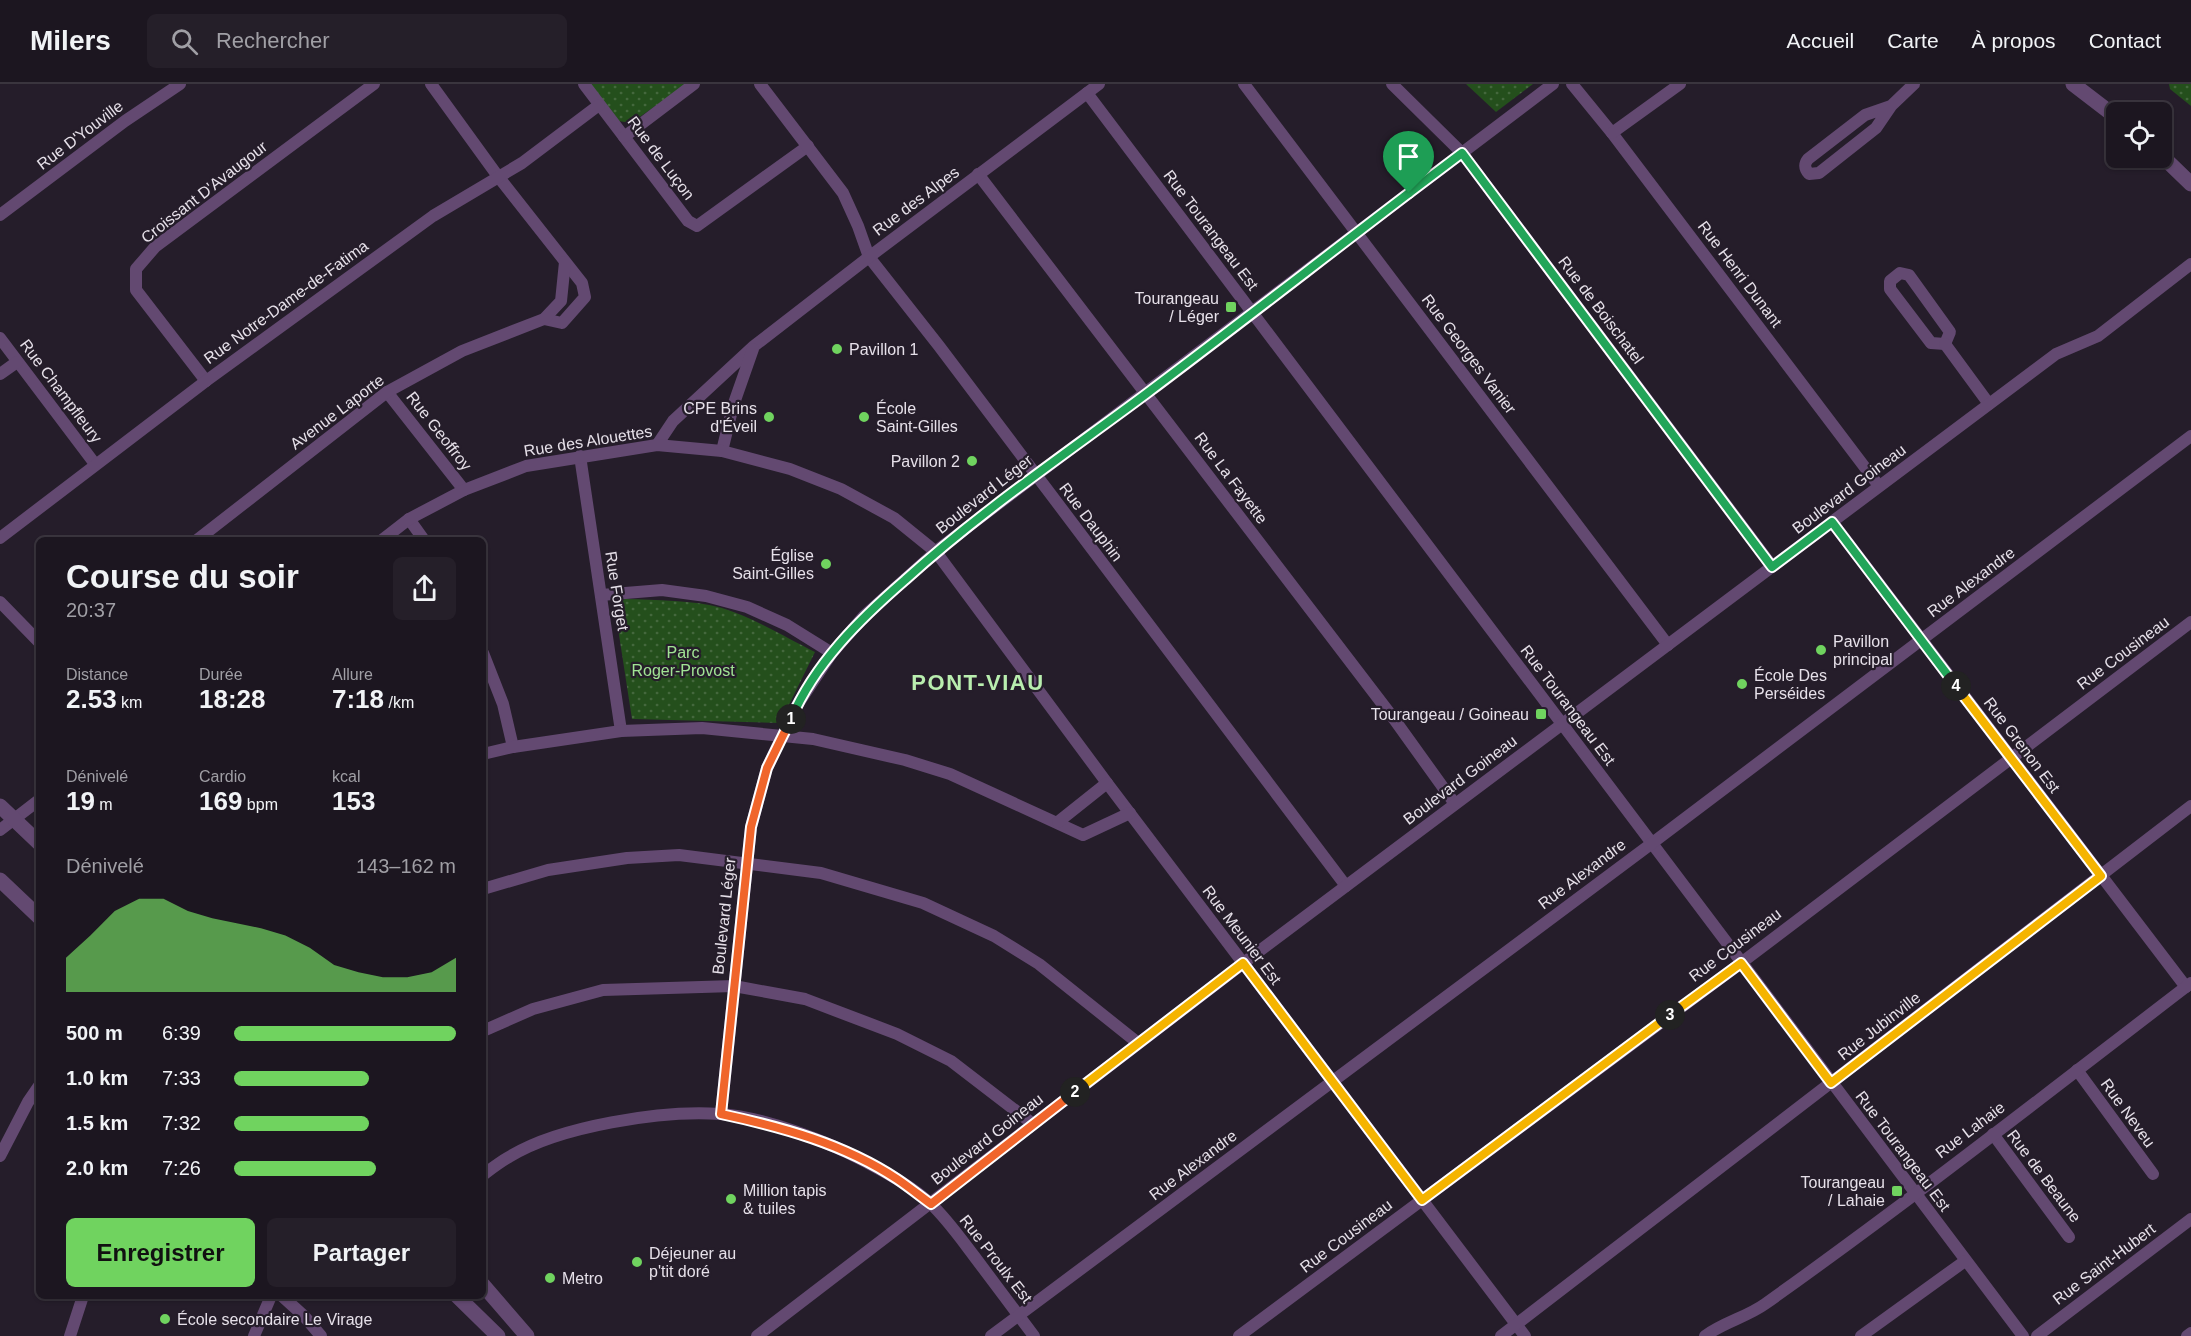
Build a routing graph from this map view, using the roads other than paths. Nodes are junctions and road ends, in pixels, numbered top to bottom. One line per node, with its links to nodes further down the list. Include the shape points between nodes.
1 (180, 84): 27 (street, Rue D'Youville)
2 (374, 84): 39 (street, Croissant D'Avaugour, via 155,247 136,269 136,290)
3 (431, 84): 25 (street)
4 (584, 84): 16 (street, Rue de Luçon)
5 (694, 84): 20 (street)
6 (760, 84): 21 (street, Rue Dauphin)
7 (1099, 84): 15 (street, Rue des Alpes)
8 (1244, 84): 28 (street, Rue Georges Vanier)
9 (1392, 84): 22 (street, Rue de Boischatel)
10 (1553, 84): 22 (street, Boulevard Léger)
11 (1572, 84): 19 (street, Rue Henri Dunant)
12 (1680, 84): 19 (street)
13 (1914, 84): 17 (street)
14 (2073, 84): 18 (street)
15 (1087, 93): 24 (street, Rue des Alpes); 32 (street, Rue Tourangeau Est)
16 (599, 105): 20 (street, Rue de Luçon); 25 (street, Rue Notre-Dame-de-Fatima)
17 (1891, 106): 17 (street, via 1865,115 1808,159 1805,169 1809,174 1819,172 1876,128)
18 (2106, 109)
19 (1612, 133): 49 (street, Rue Henri Dunant)
20 (624, 137): 21 (street, Rue de Luçon, via 688,221 698,226)
21 (808, 146): 29 (street, Rue Dauphin, via 843,193)
22 (1462, 153): 28 (street, Boulevard Léger); 58 (street, Rue de Boischatel)
23 (2172, 166): 26 (street)
24 (978, 174): 29 (street, Rue des Alpes); 41 (street, Rue La Fayette)
25 (497, 176): 30 (street, Avenue Laporte); 39 (street, Rue Notre-Dame-de-Fatima, via 433,216)
26 (2191, 184)
27 (0, 215)
28 (1357, 233): 32 (street, Boulevard Léger); 64 (street, Rue Georges Vanier)
29 (869, 257): 36 (street, Rue des Alpes); 48 (street, Rue Dauphin)
30 (565, 262): 33 (street, via 561,301); 33 (street, Avenue Laporte, via 582,282 585,297 562,323)
31 (2191, 264): 42 (street, Boulevard Goineau, via 2098,336 2056,354)
32 (1252, 313): 41 (street, Boulevard Léger); 67 (street, Rue Tourangeau Est)
33 (544, 319): 40 (street, Avenue Laporte, via 462,351)
34 (0, 338): 37 (street, Rue Champfleury)
35 (1945, 344): 35 (street, via 1950,332 1909,275 1900,273 1890,281 1890,289 1931,343); 42 (street)
36 (754, 346): 44 (street, Rue des Alpes, via 673,422); 45 (street)
37 (17, 362): 38 (street); 47 (street, Rue Champfleury)
38 (0, 374)
39 (206, 381): 47 (street, Rue Notre-Dame-de-Fatima)
40 (387, 392): 50 (street, Rue Geoffroy); 53 (street, Avenue Laporte)
41 (1146, 394): 48 (street, Boulevard Léger); 75 (street, Rue La Fayette)
42 (1989, 404): 49 (street, Boulevard Goineau)
43 (2191, 436): 63 (street, Rue Alexandre)
44 (657, 445): 45 (street, Rue des Alouettes); 46 (street, Rue des Alouettes)
45 (722, 451): 57 (street, Rue des Alouettes, via 790,469 841,489 894,518)
46 (580, 456): 50 (street, Rue des Alouettes, via 526,466); 59 (street, Rue Forget)
47 (95, 464): 56 (street, Rue Notre-Dame-de-Fatima)
48 (1035, 475): 57 (street, Boulevard Léger); 87 (street, Rue Dauphin)
49 (1879, 486): 52 (street, Boulevard Goineau)
50 (464, 490): 51 (street, Rue des Alouettes)
51 (409, 519): 54 (street, Rue des Alouettes); 55 (street)
52 (1832, 522): 58 (street, Boulevard Goineau); 63 (street, Rue Grenon Est)
53 (201, 537)
54 (386, 537)
55 (422, 537)
56 (0, 538)
57 (936, 552): 65 (street, Boulevard Léger, via 864,616); 73 (street, Rue Meunier Est)
58 (1772, 567): 64 (street, Boulevard Goineau)
59 (601, 596): 65 (street, via 662,590 706,596 747,607 787,625); 68 (street, Rue Forget)
60 (0, 602): 62 (street)
61 (2191, 622): 72 (street, Rue Cousineau)
62 (36, 639)
63 (1922, 640): 72 (street, Rue Grenon Est); 83 (street, Rue Alexandre)
64 (1668, 645): 67 (street, Boulevard Goineau)
65 (832, 653): 69 (street, Boulevard Léger, via 796,707)
66 (486, 661): 70 (street, via 503,704)
67 (1562, 724): 75 (street, Boulevard Goineau); 83 (street, Rue Tourangeau Est)
68 (621, 731): 69 (street, via 702,728); 70 (street)
69 (783, 736): 80 (street, via 813,739 950,774); 84 (street, Boulevard Léger, via 767,768)
70 (513, 747): 71 (street)
71 (486, 753)
72 (2011, 758): 85 (street, Rue Grenon Est); 91 (street, Rue Cousineau)
73 (1107, 783): 78 (street, Rue Meunier Est); 80 (street)
74 (36, 802): 79 (street)
75 (1455, 804): 87 (street, Boulevard Goineau)
76 (0, 806): 79 (street)
77 (2191, 806): 85 (street, Rue Jubinville)
78 (1130, 813): 80 (street, via 1083,835); 90 (street, Rue Meunier Est)
79 (14, 819): 81 (street); 82 (street)
80 (1059, 822)
81 (0, 830)
82 (36, 840)
83 (1651, 844): 91 (street, Rue Tourangeau Est); 97 (street, Rue Alexandre)
84 (746, 862): 88 (street, via 679,855 627,858 548,870); 93 (street, Boulevard Léger); 95 (street, via 821,873 923,903 994,936 1039,964)
85 (2101, 876): 92 (street, Rue Grenon Est); 98 (street, Rue Jubinville)
86 (0, 880): 89 (street)
87 (1346, 886): 90 (street, Boulevard Goineau)
88 (486, 888)
89 (36, 914)
90 (1243, 963): 95 (street, Boulevard Goineau); 97 (street, Rue Meunier Est)
91 (1741, 963): 98 (street, Rue Tourangeau Est); 107 (street, Rue Cousineau)
92 (2188, 985): 96 (street, Rue Lahaie)
93 (734, 986): 94 (street, via 603,990 533,1009); 100 (street, Boulevard Léger); 101 (street, via 805,999 897,1034 951,1061)
94 (486, 1030)
95 (1138, 1043): 101 (street, Boulevard Goineau)
96 (2077, 1070): 102 (street, Rue Lahaie); 105 (street, Rue Neveu)
97 (1333, 1082): 107 (street, Rue Meunier Est); 117 (street, Rue Alexandre)
98 (1831, 1083): 106 (street, Rue Tourangeau Est); 118 (street, Rue Jubinville)
99 (36, 1090): 103 (street)
100 (721, 1114): 104 (street, Rue Proulx Est, via 597,1125 553,1137 509,1156); 108 (street, Rue Proulx Est, via 812,1137 896,1178)
101 (1033, 1124): 108 (street, Boulevard Goineau)
102 (1993, 1134): 106 (street, Rue Lahaie); 110 (street, Rue de Beaune)
103 (0, 1156)
104 (486, 1173)
105 (2153, 1174)
106 (1915, 1194): 111 (street, Rue Tourangeau Est); 131 (street, Rue Lahaie, via 1762,1306)
107 (1422, 1200): 118 (street, Rue Meunier Est); 128 (street, Rue Cousineau)
108 (931, 1204): 117 (street, Rue Proulx Est); 125 (street, Boulevard Goineau)
109 (2191, 1219): 134 (street, Rue Saint-Hubert)
110 (2069, 1237)
111 (1965, 1261): 132 (street); 133 (street, Rue Tourangeau Est)
112 (486, 1288): 124 (street)
113 (82, 1299): 120 (street)
114 (270, 1299): 121 (street)
115 (285, 1299): 122 (street)
116 (460, 1299): 123 (street)
117 (1019, 1315): 126 (street, Rue Alexandre); 127 (street, Rue Proulx Est)
118 (1516, 1325): 129 (street, Rue Jubinville); 130 (street, Rue Meunier Est)
119 (2191, 1333): 135 (street)
120 (70, 1336)
121 (254, 1336)
122 (321, 1336)
123 (498, 1336)
124 (527, 1336)
125 (757, 1336)
126 (991, 1336)
127 (1034, 1336)
128 (1239, 1336)
129 (1501, 1336)
130 (1524, 1336)
131 (1705, 1336)
132 (1861, 1336)
133 (2023, 1336)
134 (2037, 1336)
135 (2187, 1336)

